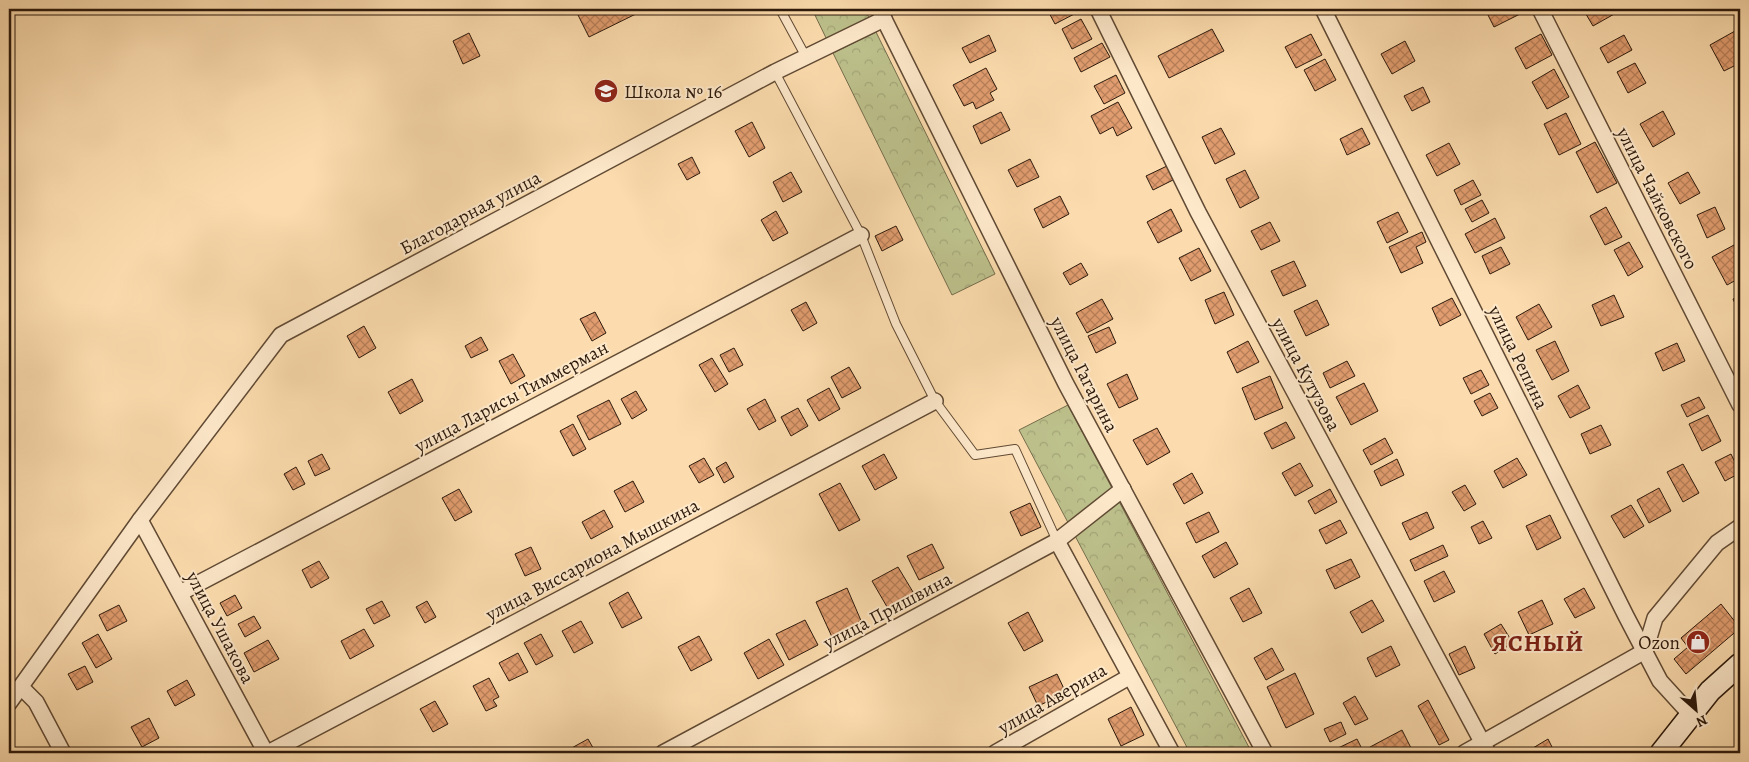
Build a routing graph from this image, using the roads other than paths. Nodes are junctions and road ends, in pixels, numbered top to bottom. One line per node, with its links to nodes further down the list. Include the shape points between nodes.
1 (780, 9): 6 (lane)
2 (1098, 9): 22 (street, улица Кутузова, via 1198,212)
3 (1323, 9): 16 (street, улица Репина)
4 (1540, 9): 10 (street, улица Чайковского)
5 (882, 14): 6 (street, Благодарная улица); 11 (street, улица Гагарина, via 1066,384)
6 (806, 57): 7 (street, Благодарная улица)
7 (774, 72): 8 (lane); 12 (street, Благодарная улица, via 281,335)
8 (861, 235): 9 (lane, via 896,324); 15 (street, улица Ларисы Тиммерман)
9 (935, 401): 14 (lane, via 975,455 1015,449); 24 (street, улица Виссариона Мышкина)
10 (1740, 405)
11 (1123, 489): 14 (street, улица Пришвина); 28 (street, улица Гагарина)
12 (140, 520): 15 (street, улица Ушакова); 19 (street, Благодарная улица)
13 (1740, 527): 16 (street, via 1717,543 1655,618)
14 (1057, 541): 18 (street); 25 (street, улица Пришвина)
15 (180, 593): 24 (street, улица Ушакова)
16 (1645, 650): 21 (street, улица Репина, via 1660,681); 22 (street)
17 (1740, 664): 21 (main road, via 1710,691)
18 (1129, 677): 26 (street, улица Аверина); 27 (street)
19 (21, 687): 20 (street, Благодарная улица); 23 (street, via 36,702)
20 (9, 703)
21 (1691, 714): 30 (main road)
22 (1485, 749): 29 (street)
23 (63, 753)
24 (267, 753)
25 (663, 753)
26 (995, 753)
27 (1172, 753)
28 (1265, 753)
29 (1464, 753)
30 (1661, 753)

